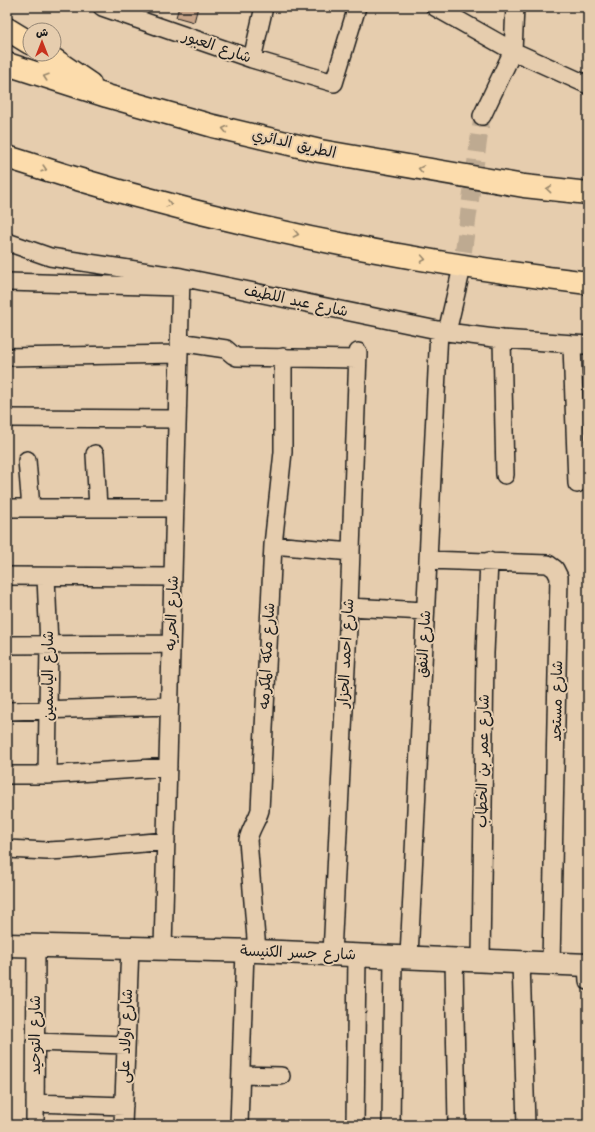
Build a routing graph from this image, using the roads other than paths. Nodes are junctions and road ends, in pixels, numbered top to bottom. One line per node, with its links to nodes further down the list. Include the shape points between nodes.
1 (102, 7): 9 (street, شارع العبور)
2 (264, 7): 9 (street)
3 (357, 7): 9 (street, شارع العبور, via 334,83)
4 (515, 7): 8 (street)
5 (438, 8): 8 (street)
6 (7, 29): 7 (highway)
7 (22, 38)
8 (513, 50): 12 (street); 14 (street)
9 (252, 59)
10 (58, 62): 13 (highway)
11 (7, 64): 13 (highway, الطريق الدائري, one-way to 11)
12 (588, 85)
13 (107, 96): 16 (highway, الطريق الدائري, one-way to 13, via 524,186 320,151 213,126)
14 (482, 116)
15 (7, 158): 21 (highway, one-way to 21, via 183,208 271,229 448,264)
16 (588, 193)
17 (7, 242): 20 (street, شارع عبد اللطيف, via 50,258)
18 (460, 276): 22 (street, شارع النفق)
19 (7, 282): 20 (street)
20 (181, 282): 22 (street, شارع عبد اللطيف); 25 (street, شارع الحريه)
21 (588, 284)
22 (443, 331): 23 (street, شارع عبد اللطيف); 40 (street, شارع النفق)
23 (502, 339): 24 (street, شارع عبد اللطيف); 32 (street)
24 (580, 345): 33 (street)
25 (179, 348): 26 (street); 27 (street, via 226,349 235,356); 29 (street, شارع الحريه)
26 (7, 357)
27 (283, 357): 38 (street, شارع مكه المكرمه, via 283,452); 39 (street, شارع احمد الجزار, via 358,356)
28 (7, 418): 29 (street)
29 (177, 419): 37 (street, شارع الحريه)
30 (95, 454): 36 (street)
31 (27, 460): 35 (street)
32 (505, 475)
33 (577, 484)
34 (7, 508): 35 (street)
35 (31, 508): 36 (street)
36 (98, 508): 37 (street)
37 (175, 508): 44 (street, شارع الحريه)
38 (272, 545): 39 (street); 62 (street, شارع مكه المكرمه, via 260,810 249,832 248,840)
39 (351, 552): 45 (street, شارع احمد الجزار)
40 (428, 560): 41 (street, شارع مستجد); 46 (street, شارع النفق)
41 (489, 561): 67 (street, شارع عمر بن الخطاب, via 485,654); 69 (street, شارع مستجد, via 548,564 555,569 559,578)
42 (7, 576): 43 (street)
43 (46, 577): 44 (street); 49 (street, شارع الياسمين)
44 (173, 577): 47 (street, شارع الحريه)
45 (349, 607): 46 (street); 63 (street, شارع احمد الجزار)
46 (425, 611): 65 (street, شارع النفق)
47 (171, 644): 49 (street); 50 (street, شارع الحريه)
48 (7, 645): 49 (street)
49 (49, 645): 51 (street, شارع الياسمين)
50 (170, 706): 51 (street); 53 (street, شارع الحريه)
51 (49, 710): 52 (street); 55 (street, شارع الياسمين)
52 (7, 711)
53 (168, 767): 55 (street); 56 (street, شارع الحريه)
54 (7, 774): 55 (street)
55 (47, 775)
56 (166, 841): 57 (street, via 67,850); 61 (street, شارع الحريه)
57 (7, 849)
58 (7, 945): 59 (main road, شارع جسر الكنيسة)
59 (36, 945): 60 (main road, شارع جسر الكنيسة); 71 (street, شارع التوحيد)
60 (130, 947): 61 (main road, شارع جسر الكنيسة); 72 (street, شارع اولاد على)
61 (163, 948): 62 (main road, شارع جسر الكنيسة)
62 (251, 951): 63 (main road, شارع جسر الكنيسة); 73 (street, شارع مكه المكرمه)
63 (332, 954): 64 (main road, شارع جسر الكنيسة)
64 (358, 955): 65 (main road, شارع جسر الكنيسة); 80 (street)
65 (401, 957): 66 (main road, شارع جسر الكنيسة); 81 (street, شارع النفق)
66 (454, 959): 67 (main road, شارع جسر الكنيسة); 82 (street)
67 (481, 960): 68 (main road, شارع جسر الكنيسة)
68 (521, 962): 69 (main road, شارع جسر الكنيسة); 83 (street)
69 (551, 963): 70 (main road, شارع جسر الكنيسة)
70 (588, 970)
71 (35, 1042): 72 (street); 75 (street, شارع التوحيد)
72 (126, 1044): 76 (street, شارع اولاد على)
73 (241, 1075): 74 (street); 79 (street, شارع مكه المكرمه)
74 (281, 1076)
75 (35, 1103): 76 (street); 77 (street, شارع التوحيد)
76 (124, 1106): 78 (street, شارع اولاد على)
77 (35, 1125)
78 (123, 1125)
79 (239, 1125)
80 (355, 1125)
81 (391, 1125)
82 (457, 1125)
83 (526, 1125)

